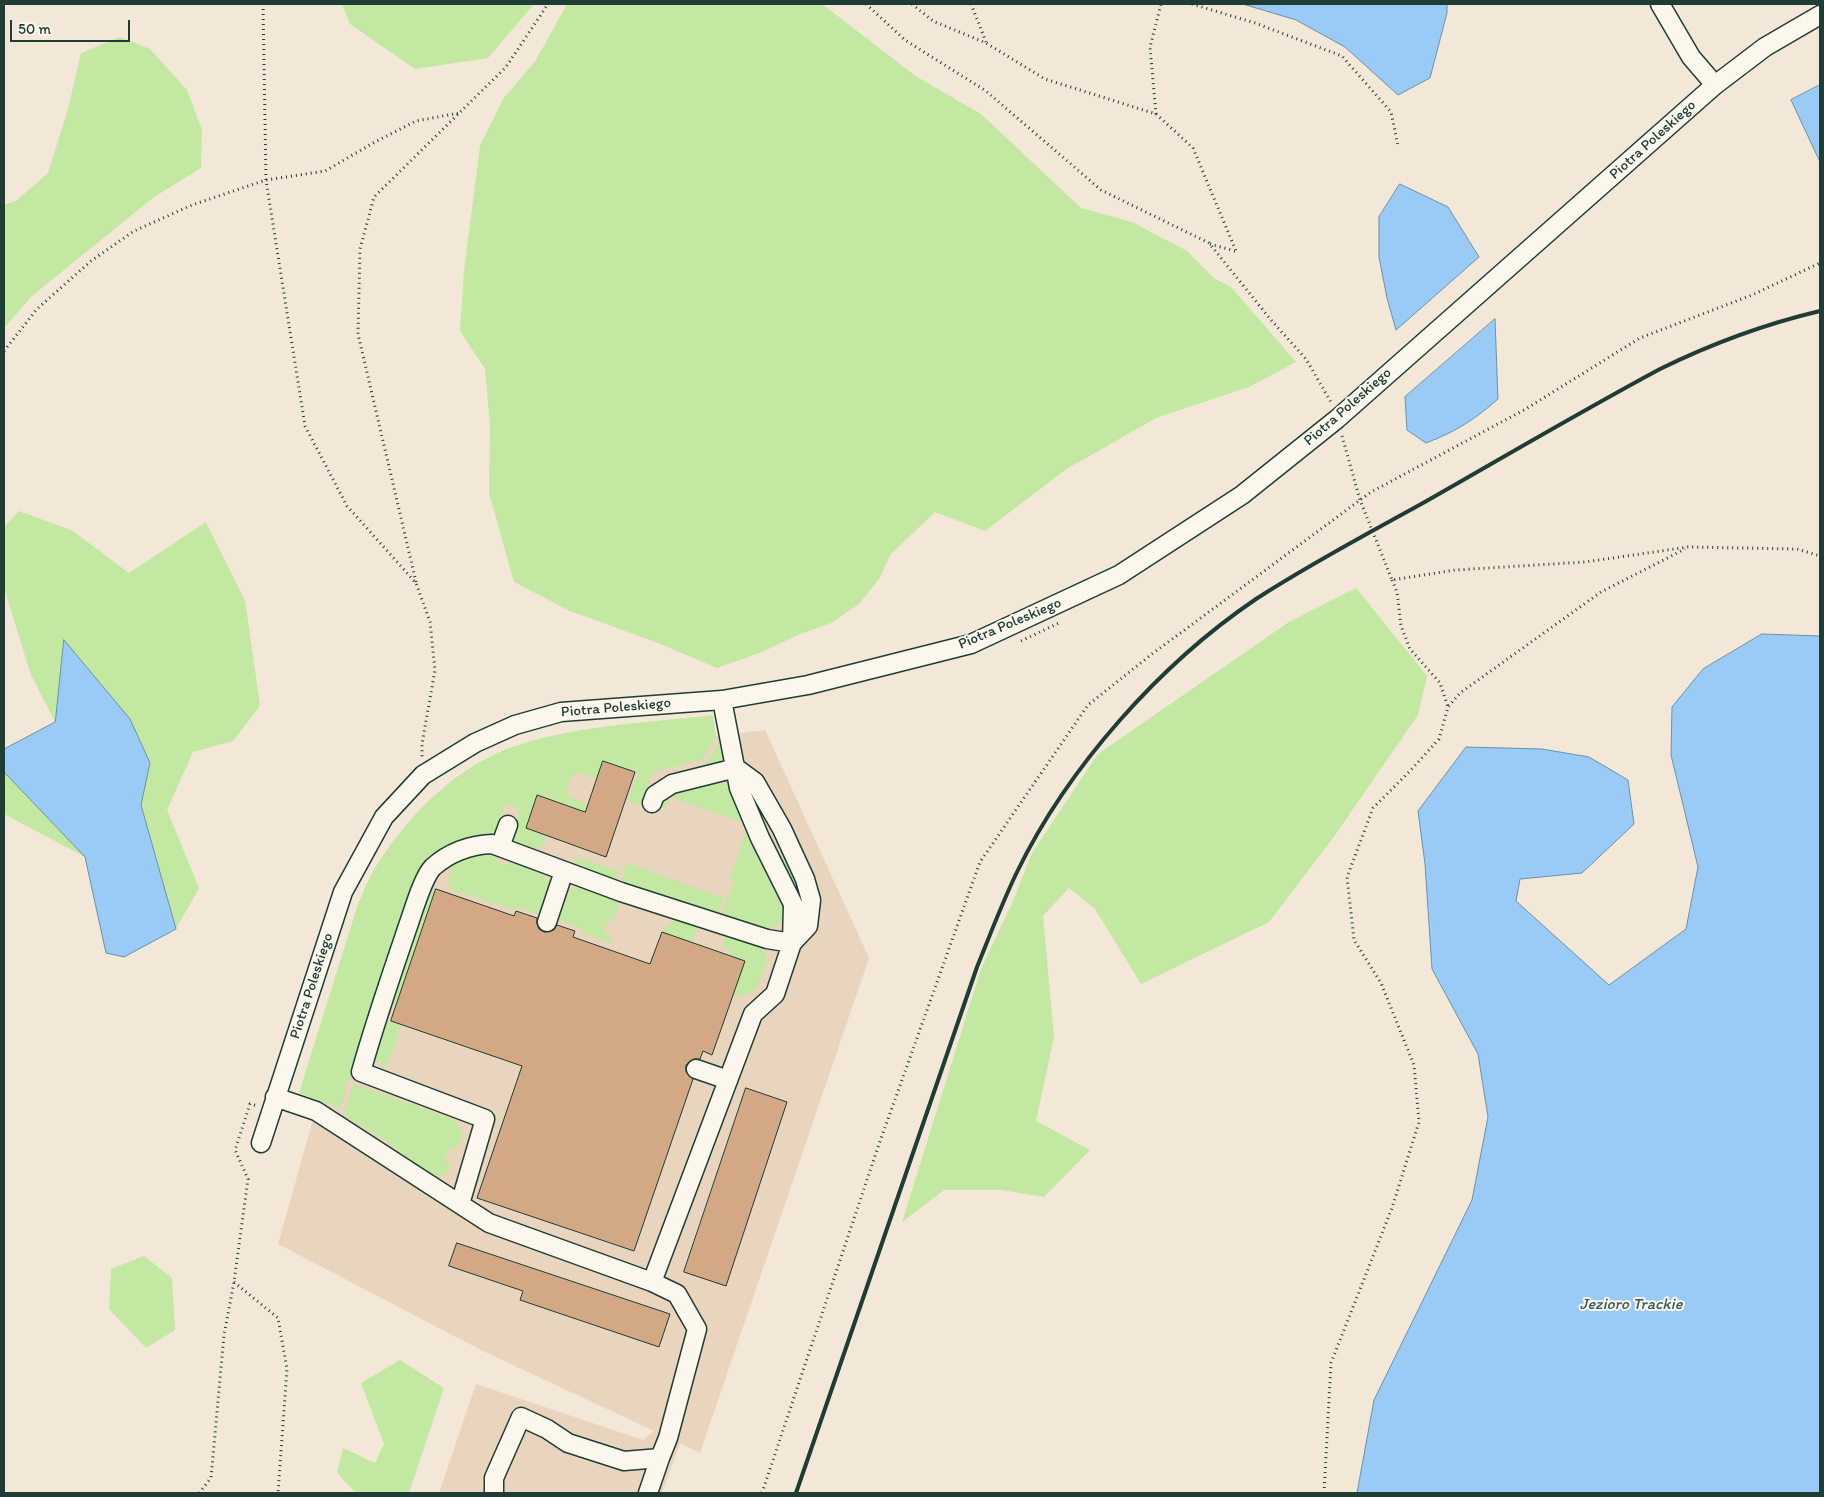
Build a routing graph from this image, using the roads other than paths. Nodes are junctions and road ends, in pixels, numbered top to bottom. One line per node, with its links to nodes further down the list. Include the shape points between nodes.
1 (1660, 4): 3 (street, via 1691,57)
2 (1820, 15): 3 (street, Piotra Poleskiego, via 1764,47)
3 (1715, 85): 4 (street, Piotra Poleskiego, via 1339,426 1242,495 1119,575 971,644 808,685)
4 (722, 700): 5 (street); 14 (street, Piotra Poleskiego, via 561,712 515,725 476,743 423,775 384,816 343,892)
5 (736, 768): 6 (street, via 672,784 655,795); 11 (street, via 739,788 793,904); 11 (street, via 755,782 806,880 811,900 808,926)
6 (652, 803)
7 (508, 825): 8 (street)
8 (500, 847): 9 (street); 16 (street, via 473,845 457,851 432,868 419,892 361,1072 485,1119)
9 (564, 871): 10 (street); 11 (street, via 758,936)
10 (547, 922)
11 (792, 943): 13 (street, via 775,994 753,1014)
12 (696, 1070): 13 (street)
13 (728, 1080): 17 (street)
14 (269, 1102): 15 (street, Piotra Poleskiego); 16 (street, via 316,1111)
15 (261, 1143)
16 (460, 1204): 17 (street, via 489,1223)
17 (652, 1282): 18 (street, via 677,1294 698,1329)
18 (660, 1458): 19 (street, via 624,1461 568,1443 521,1417 494,1478); 20 (street)
19 (494, 1493)
20 (648, 1493)

